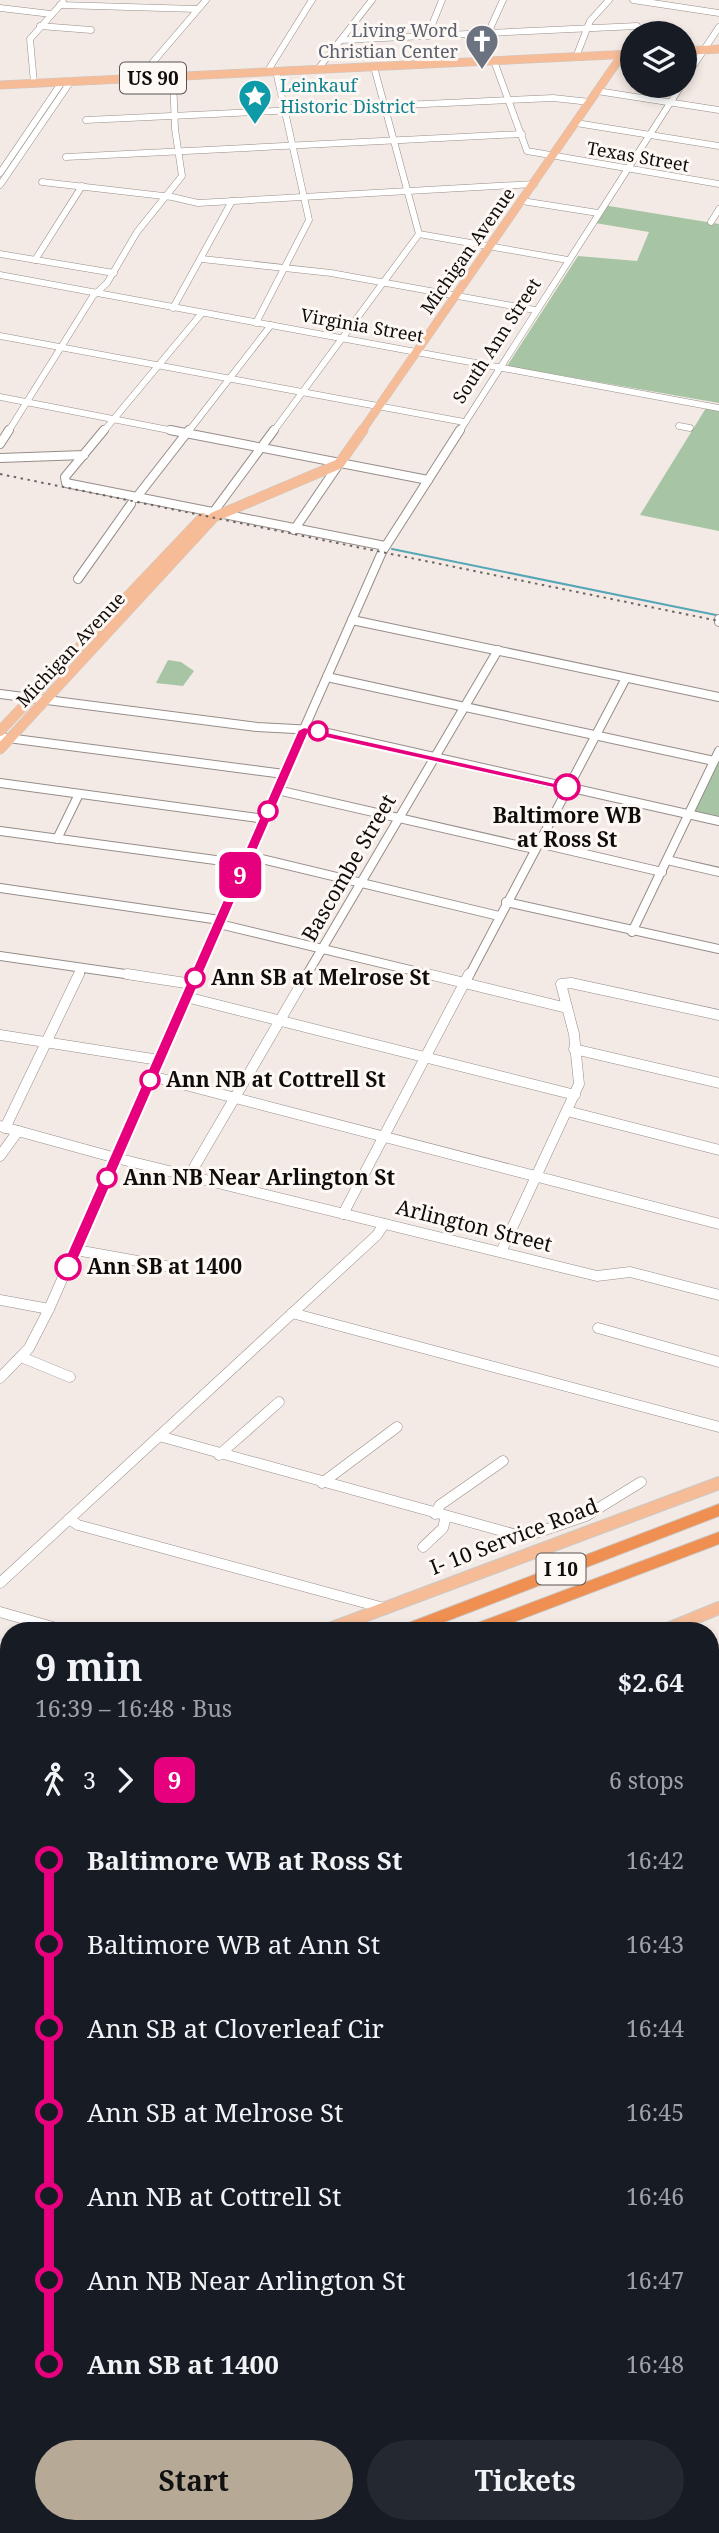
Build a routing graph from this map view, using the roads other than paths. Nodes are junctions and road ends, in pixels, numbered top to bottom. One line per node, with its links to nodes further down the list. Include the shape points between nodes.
1 (206, 0): 10 (street)
2 (312, 0): 33 (street)
3 (372, 0): 20 (street)
4 (442, 0): 19 (street)
5 (503, 0): 18 (street)
6 (609, 0): 16 (street)
7 (634, 0): 11 (street)
8 (63, 3): 10 (street); 12 (street)
9 (0, 8): 12 (street)
10 (198, 9): 35 (street)
11 (719, 13)
12 (51, 14): 13 (street)
13 (40, 26): 17 (street); 37 (street, via 30,38)
14 (620, 27): 16 (street)
15 (719, 27): 23 (street)
16 (586, 28): 18 (street); 25 (street)
17 (92, 30)
18 (489, 32): 19 (street); 29 (street)
19 (428, 35): 20 (street)
20 (341, 40): 31 (street)
21 (719, 49): 23 (main road)
22 (697, 50): 23 (main road)
23 (704, 50): 27 (street)
24 (620, 55): 25 (main road, US 90)
25 (576, 57): 28 (main road, US 90)
26 (620, 58): 39 (main road, Michigan Avenue)
27 (697, 60)
28 (494, 61): 29 (main road, US 90); 41 (street)
29 (475, 62): 30 (main road, US 90)
30 (374, 66): 31 (main road, US 90); 44 (street)
31 (318, 69): 32 (main road, US 90)
32 (276, 71): 33 (main road, US 90); 46 (street)
33 (267, 72): 34 (main road, US 90)
34 (173, 77): 35 (main road, US 90); 47 (street)
35 (145, 78): 36 (main road, US 90)
36 (66, 81): 37 (main road, US 90); 59 (street); 63 (street)
37 (34, 83): 38 (main road, US 90)
38 (0, 85)
39 (597, 91): 42 (main road, Michigan Avenue); 43 (street)
40 (673, 98): 43 (street, South Ann Street)
41 (509, 100): 42 (street); 44 (street); 50 (street)
42 (590, 102): 49 (main road, Michigan Avenue)
43 (670, 102): 45 (street); 51 (street, South Ann Street)
44 (385, 106): 46 (street); 52 (street)
45 (719, 110)
46 (284, 111): 47 (street); 53 (street)
47 (174, 116): 48 (street); 55 (street)
48 (86, 120)
49 (576, 123): 51 (street); 57 (main road, Michigan Avenue)
50 (522, 134): 52 (street); 57 (street, Texas Street, via 527,151)
51 (649, 135): 54 (street); 58 (street, South Ann Street)
52 (395, 141): 53 (street); 65 (street)
53 (292, 146): 55 (street); 67 (street)
54 (719, 146)
55 (178, 151): 56 (street); 66 (street, via 182,176)
56 (66, 157)
57 (553, 157): 58 (street, Texas Street); 61 (main road, Michigan Avenue)
58 (626, 169): 62 (street, Texas Street); 71 (street, South Ann Street)
59 (0, 173)
60 (42, 182): 64 (street)
61 (534, 184): 65 (street); 69 (main road, Michigan Avenue)
62 (719, 184)
63 (0, 186)
64 (82, 186): 66 (street); 77 (street)
65 (409, 191): 67 (street); 73 (street)
66 (165, 196): 68 (street, via 198,202); 80 (street, via 136,233)
67 (304, 197): 68 (street); 79 (street, via 308,223)
68 (232, 201): 76 (street)
69 (522, 201): 71 (street); 74 (main road, Michigan Avenue)
70 (719, 209): 72 (street)
71 (598, 213): 78 (street, South Ann Street)
72 (711, 222)
73 (419, 234): 74 (street); 82 (street)
74 (489, 247): 78 (street); 84 (main road, Michigan Avenue)
75 (0, 254): 77 (street)
76 (202, 259): 79 (street); 85 (street)
77 (35, 260): 80 (street)
78 (568, 260): 86 (street, South Ann Street)
79 (284, 268): 82 (street); 88 (street)
80 (114, 273): 83 (street)
81 (0, 275): 83 (street, Virginia Street)
82 (383, 282): 84 (street); 91 (street)
83 (97, 293): 85 (street, Virginia Street); 92 (street)
84 (457, 296): 86 (street); 93 (main road, Michigan Avenue)
85 (173, 308): 87 (street, Virginia Street)
86 (536, 310): 95 (street, South Ann Street)
87 (202, 313): 88 (street, Virginia Street); 94 (street)
88 (256, 323): 89 (street, Virginia Street)
89 (271, 326): 91 (street, Virginia Street); 96 (street)
90 (0, 336): 92 (street)
91 (341, 338): 93 (street, Virginia Street); 97 (street)
92 (61, 346): 94 (street); 99 (street)
93 (417, 352): 95 (street, Virginia Street); 100 (main road, Michigan Avenue)
94 (158, 364): 96 (street); 102 (street)
95 (500, 367): 101 (street, Virginia Street); 103 (street, South Ann Street)
96 (229, 378): 97 (street); 106 (street)
97 (302, 392): 100 (street); 108 (street)
98 (0, 397): 99 (street)
99 (26, 402): 102 (street); 107 (street)
100 (378, 406): 103 (street); 111 (main road, Michigan Avenue)
101 (719, 408)
102 (113, 420): 106 (street); 109 (street)
103 (464, 422): 113 (street, South Ann Street)
104 (678, 426): 105 (street)
105 (690, 428)
106 (186, 434): 108 (street); 115 (street)
107 (0, 444)
108 (260, 449): 111 (street); 116 (street)
109 (84, 455): 110 (street); 115 (street, via 65,480)
110 (0, 458)
111 (339, 464): 112 (main road, Michigan Avenue); 113 (street); 114 (street); 116 (main road, Michigan Avenue)
112 (314, 476): 114 (street); 116 (main road, Michigan Avenue)
113 (428, 480): 118 (street, South Ann Street)
114 (327, 481): 117 (street)
115 (134, 501): 116 (street); 119 (street)
116 (214, 513): 117 (street); 126 (main road, Michigan Avenue); 127 (main road, Michigan Avenue)
117 (294, 530): 118 (street)
118 (385, 546): 120 (street, South Ann Street)
119 (78, 579)
120 (350, 624): 121 (street); 122 (street, South Ann Street)
121 (498, 650): 123 (street); 128 (street, Bascombe Street)
122 (327, 677): 128 (street); 129 (street, South Ann Street)
123 (625, 678): 125 (street); 131 (street)
124 (0, 694): 126 (street)
125 (719, 697)
126 (31, 698): 127 (street); 130 (main road, Michigan Avenue)
127 (46, 700): 129 (street); 132 (main road, Michigan Avenue)
128 (463, 706): 131 (street); 135 (street, Bascombe Street)
129 (304, 730): 135 (street); 137 (street, South Ann Street)
130 (0, 731)
131 (594, 735): 136 (street); 139 (street)
132 (5, 738): 133 (main road, Michigan Avenue); 137 (street)
133 (0, 749)
134 (719, 751): 136 (street)
135 (434, 757): 139 (street); 143 (street, Bascombe Street)
136 (714, 761): 142 (street)
137 (284, 774): 140 (street, South Ann Street)
138 (0, 783): 141 (street)
139 (567, 787): 142 (street); 148 (street)
140 (277, 790): 143 (street); 144 (street, South Ann Street)
141 (79, 794): 144 (street); 147 (street)
142 (689, 815): 145 (street); 150 (street)
143 (399, 818): 148 (street); 153 (street, Bascombe Street)
144 (265, 819): 149 (street, South Ann Street)
145 (719, 821)
146 (0, 831): 147 (street)
147 (57, 839): 149 (street)
148 (536, 846): 151 (street); 155 (street)
149 (247, 860): 153 (street); 157 (street, South Ann Street)
150 (667, 860): 151 (street); 152 (street)
151 (662, 872): 158 (street)
152 (719, 872)
153 (361, 883): 156 (street); 160 (street, Bascombe Street)
154 (0, 888): 157 (street)
155 (506, 902): 156 (street); 158 (street)
156 (499, 916): 164 (street)
157 (219, 922): 160 (street); 163 (street, South Ann Street)
158 (632, 932): 159 (street)
159 (719, 949)
160 (321, 950): 164 (street); 168 (street, Bascombe Street)
161 (0, 956): 162 (street)
162 (82, 968): 163 (street); 170 (street)
163 (192, 984): 165 (street, South Ann Street)
164 (464, 984): 166 (street); 172 (street)
165 (186, 997): 168 (street); 173 (street, South Ann Street)
166 (567, 1008): 167 (street, via 561,984 571,983); 171 (street)
167 (719, 1015)
168 (280, 1021): 172 (street); 177 (street, Bascombe Street)
169 (0, 1035): 170 (street)
170 (46, 1042): 173 (street); 179 (street)
171 (574, 1049): 175 (street); 176 (street, via 579,1084)
172 (426, 1058): 176 (street); 181 (street)
173 (159, 1060): 174 (street, South Ann Street)
174 (151, 1076): 177 (street); 184 (street, South Ann Street)
175 (719, 1083)
176 (575, 1095): 178 (street)
177 (236, 1097): 181 (street); 186 (street, Bascombe Street)
178 (567, 1111): 182 (street); 185 (street)
179 (3, 1127): 180 (street, Arlington Street)
180 (18, 1131): 183 (street); 184 (street, Arlington Street)
181 (385, 1135): 185 (street); 187 (street)
182 (719, 1150)
183 (0, 1156)
184 (116, 1158): 186 (street, Arlington Street); 190 (street, South Ann Street)
185 (538, 1175): 189 (street); 191 (street)
186 (189, 1176): 187 (street, Arlington Street)
187 (343, 1214): 188 (street, Arlington Street)
188 (384, 1224): 191 (street, Arlington Street); 196 (street, via 377,1236)
189 (719, 1224)
190 (76, 1250): 192 (street); 195 (street, South Ann Street)
191 (501, 1252): 193 (street, Arlington Street, via 597,1276 640,1274)
192 (182, 1269)
193 (719, 1295)
194 (0, 1300): 195 (street)
195 (49, 1309): 198 (street, South Ann Street)
196 (292, 1313): 204 (street); 205 (street)
197 (598, 1328): 199 (street)
198 (21, 1357): 200 (street); 201 (street, South Ann Street)
199 (719, 1362)
200 (70, 1377)
201 (0, 1378)
202 (279, 1402): 206 (street)
203 (397, 1427): 209 (street)
204 (719, 1427)
205 (159, 1436): 206 (street); 213 (street)
206 (219, 1455): 209 (street)
207 (503, 1461): 212 (street, via 440,1505)
208 (641, 1482): 212 (street, via 559,1528 536,1535 514,1536)
209 (322, 1483): 212 (street)
210 (719, 1483): 217 (main road, I- 10 Service Road)
211 (719, 1510): 222 (highway, I 10)
212 (441, 1515): 215 (street, via 443,1528)
213 (69, 1519): 216 (street); 217 (street)
214 (719, 1538): 223 (highway, I 10)
215 (423, 1546)
216 (0, 1583)
217 (385, 1608): 221 (main road, I- 10 Service Road)
218 (719, 1608): 224 (main road)
219 (0, 1612): 220 (street)
220 (35, 1622)
221 (348, 1622)
222 (427, 1622)
223 (497, 1622)
224 (685, 1622)

